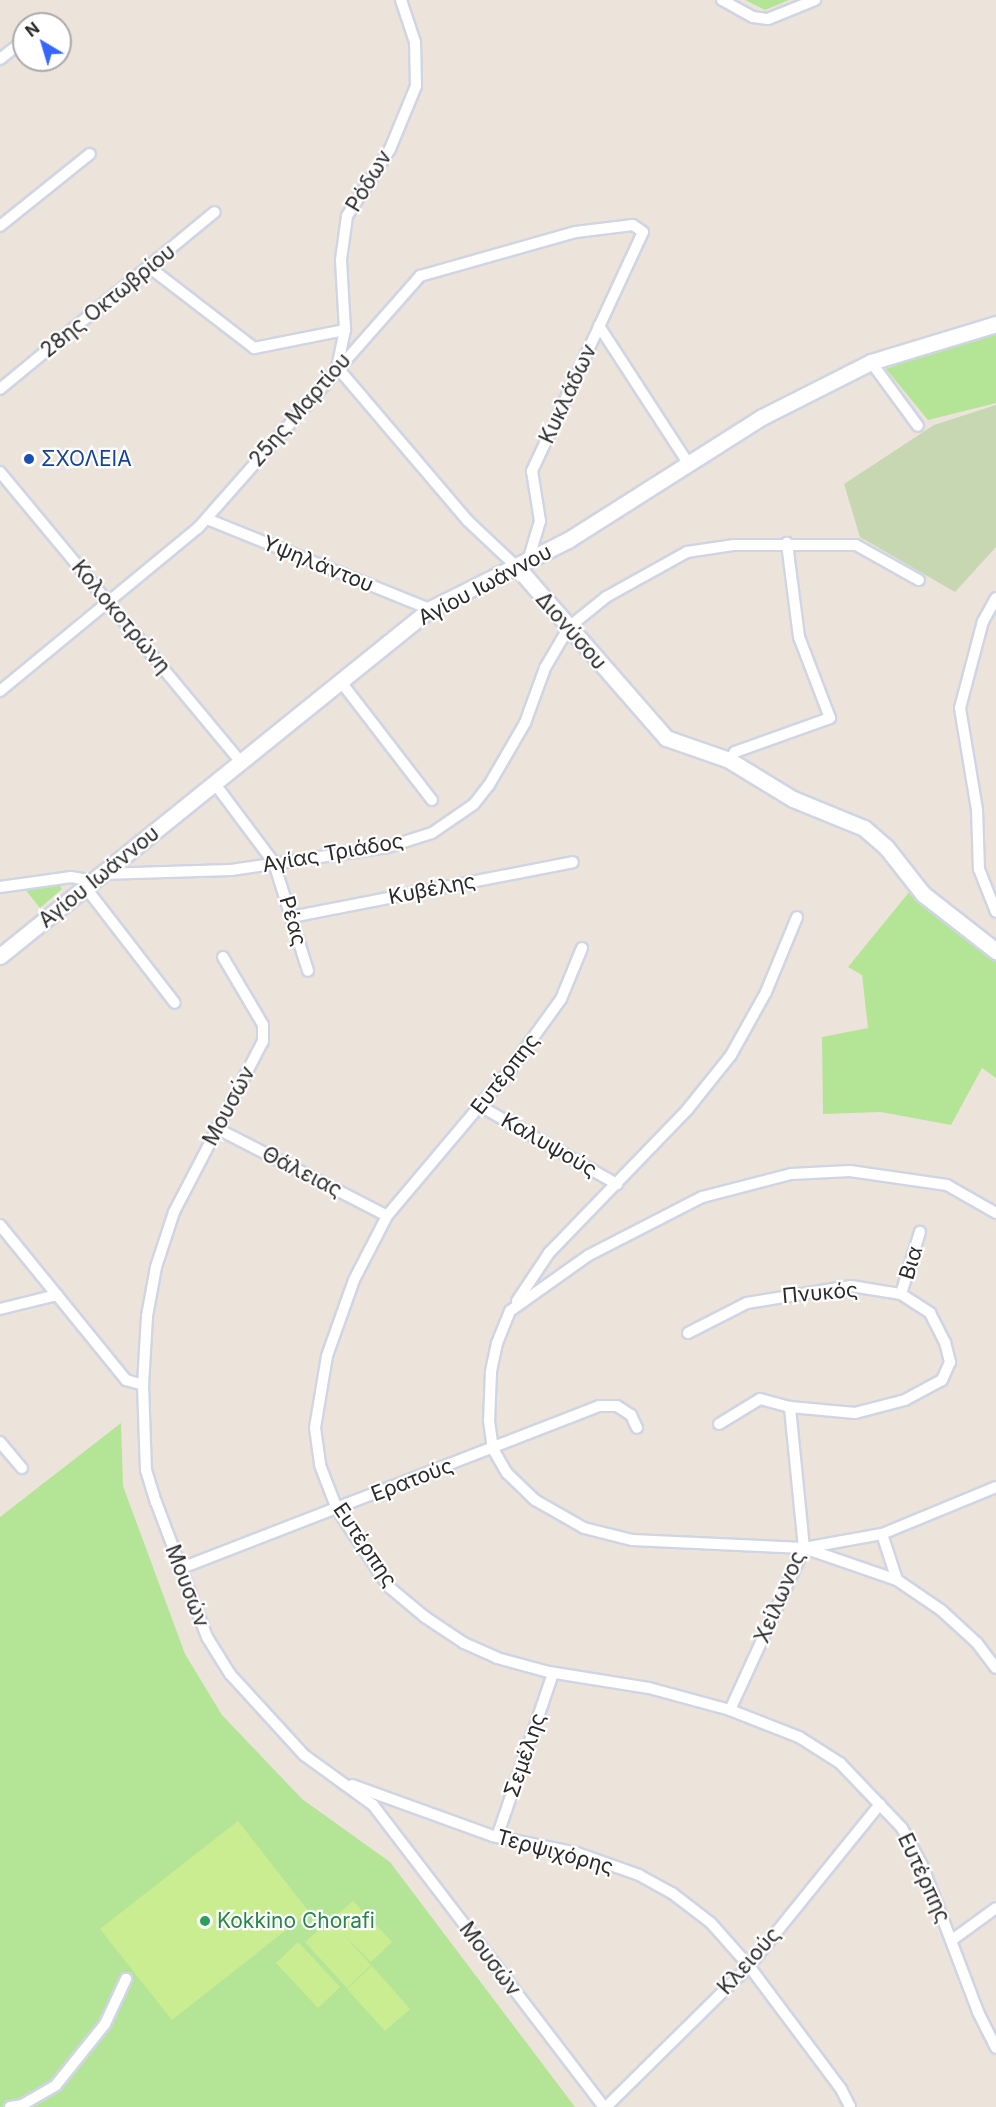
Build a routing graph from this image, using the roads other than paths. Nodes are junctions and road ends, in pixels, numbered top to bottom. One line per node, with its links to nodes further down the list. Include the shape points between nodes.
1 (401, 0): 13 (street, Ρόδων, via 415,42 416,86 390,149 347,216 341,260)
2 (722, 0): 3 (street, via 753,17 768,19)
3 (815, 0)
4 (12, 50): 5 (street)
5 (0, 59)
6 (90, 154): 8 (street)
7 (215, 212): 10 (street, 28ης Οκτωβρίου)
8 (0, 226)
9 (643, 232): 12 (street, Κυκλάδων); 15 (street, 25ης Μαρτίου, via 633,225 607,226 432,270 420,276)
10 (149, 267): 13 (street, via 254,348); 16 (street, 28ης Οκτωβρίου)
11 (996, 324): 14 (street, Αγίου Ιωάννου)
12 (599, 326): 18 (street); 22 (street, Κυκλάδων, via 532,471 540,521)
13 (345, 330): 15 (street, Ρόδων)
14 (871, 363): 17 (street); 18 (street, Αγίου Ιωάννου, via 762,417)
15 (337, 367): 20 (street, 25ης Μαρτίου); 22 (street, Διονύσου, via 468,521)
16 (0, 389)
17 (918, 426)
18 (688, 462): 22 (street, Αγίου Ιωάννου, via 568,540)
19 (0, 472): 25 (street, Κολοκοτρώνη)
20 (207, 519): 25 (street, 25ης Μαρτίου); 26 (street, Υψηλάντου)
21 (787, 543): 23 (street, Αγίας Τριάδος, via 856,545); 27 (street, Αγίας Τριάδος, via 704,547 687,552 606,597); 30 (street, via 799,637 830,718 735,752)
22 (523, 564): 26 (street, Αγίου Ιωάννου); 27 (street, Διονύσου)
23 (919, 580)
24 (996, 598): 38 (street, via 983,621 960,708 977,810 979,869)
25 (109, 602): 29 (street, 25ης Μαρτίου); 31 (street, Κολοκοτρώνη)
26 (430, 609): 28 (street, Αγίου Ιωάννου)
27 (569, 627): 30 (street, Διονύσου, via 666,738); 35 (street, Αγίας Τριάδος, via 545,668 515,742 474,804 432,833 388,847)
28 (341, 682): 31 (street, Αγίου Ιωάννου); 33 (street)
29 (0, 691)
30 (729, 760): 42 (street, Διονύσου, via 793,799 864,828 886,847 923,894)
31 (242, 763): 32 (street, Αγίου Ιωάννου)
32 (215, 784): 35 (street, Ρέας); 36 (street, Αγίου Ιωάννου)
33 (432, 800)
34 (573, 862): 39 (street, Κυβέλης)
35 (274, 863): 36 (street, Αγίας Τριάδος); 39 (street, Ρέας)
36 (94, 881): 37 (street, Αγίας Τριάδος, via 72,878); 43 (street, Αγίου Ιωάννου); 46 (street)
37 (0, 887)
38 (996, 912)
39 (291, 917): 45 (street, Ρέας)
40 (797, 917): 49 (street, via 766,992 731,1055 687,1110)
41 (582, 948): 47 (street, Ευτέρπης, via 561,999)
42 (996, 951)
43 (0, 956)
44 (223, 957): 48 (street, Μουσών, via 263,1025 263,1041)
45 (308, 971)
46 (175, 1003)
47 (480, 1106): 49 (street, Καλυψούς); 51 (street, Ευτέρπης)
48 (216, 1128): 51 (street, Θάλειας); 59 (street, Μουσών, via 174,1212 156,1267 147,1317)
49 (617, 1184): 57 (street, via 549,1253)
50 (996, 1213): 57 (street, via 960,1190 931,1181 850,1171 768,1178 702,1197 653,1219 563,1272)
51 (387, 1216): 67 (street, Ευτέρπης, via 354,1280 327,1356 315,1428 320,1465)
52 (0, 1225): 54 (street)
53 (920, 1232): 55 (street, Βια)
54 (57, 1294): 56 (street); 59 (street, via 126,1380)
55 (901, 1294): 58 (street, Πνυκός, via 851,1286 805,1291 747,1303); 60 (street, Πνυκός, via 930,1313 941,1330 950,1362 942,1380 905,1400 855,1413)
56 (0, 1309)
57 (510, 1311): 64 (street, via 497,1342 491,1372)
58 (688, 1333)
59 (143, 1385): 70 (street, Μουσών, via 146,1470)
60 (790, 1407): 61 (street, Πνυκός, via 760,1398); 69 (street, Χείλωνος)
61 (719, 1424)
62 (637, 1428): 64 (street, Ερατούς, via 631,1414 617,1406 599,1406)
63 (0, 1442): 65 (street)
64 (493, 1449): 67 (street, Ερατούς); 69 (street, via 507,1473 535,1500 584,1528 632,1540)
65 (22, 1468)
66 (996, 1487): 68 (street)
67 (337, 1509): 70 (street, Ερατούς); 73 (street, Ευτέρπης, via 389,1587 425,1617 497,1658)
68 (882, 1534): 69 (street); 71 (street)
69 (804, 1548): 71 (street); 74 (street, Χείλωνος)
70 (178, 1569): 75 (street, Μουσών, via 207,1637 230,1674 304,1755)
71 (897, 1580): 72 (street, via 941,1610 977,1643)
72 (996, 1668)
73 (553, 1673): 74 (street, Ευτέρπης, via 649,1688); 79 (street, Σεμέλης)
74 (729, 1710): 77 (street, Ευτέρπης, via 799,1737 840,1763)
75 (340, 1781): 76 (street, Τερψιχόρης); 78 (street, Μουσών)
76 (381, 1796): 78 (street); 79 (street, Τερψιχόρης)
77 (880, 1804): 81 (street, Ευτέρπης, via 902,1828 918,1857); 82 (street, Κλειούς)
78 (373, 1805): 86 (street, Μουσών)
79 (497, 1837): 82 (street, Τερψιχόρης, via 577,1853 639,1875 672,1893 711,1923)
80 (996, 1908): 81 (street)
81 (952, 1940): 84 (street, Ευτέρπης, via 978,2012)
82 (749, 1966): 86 (street, Κλειούς); 87 (street, Τερψιχόρης, via 841,2089)
83 (126, 1979): 85 (street, via 105,2024 56,2085)
84 (996, 2048)
85 (9, 2107)
86 (605, 2107)
87 (850, 2107)

